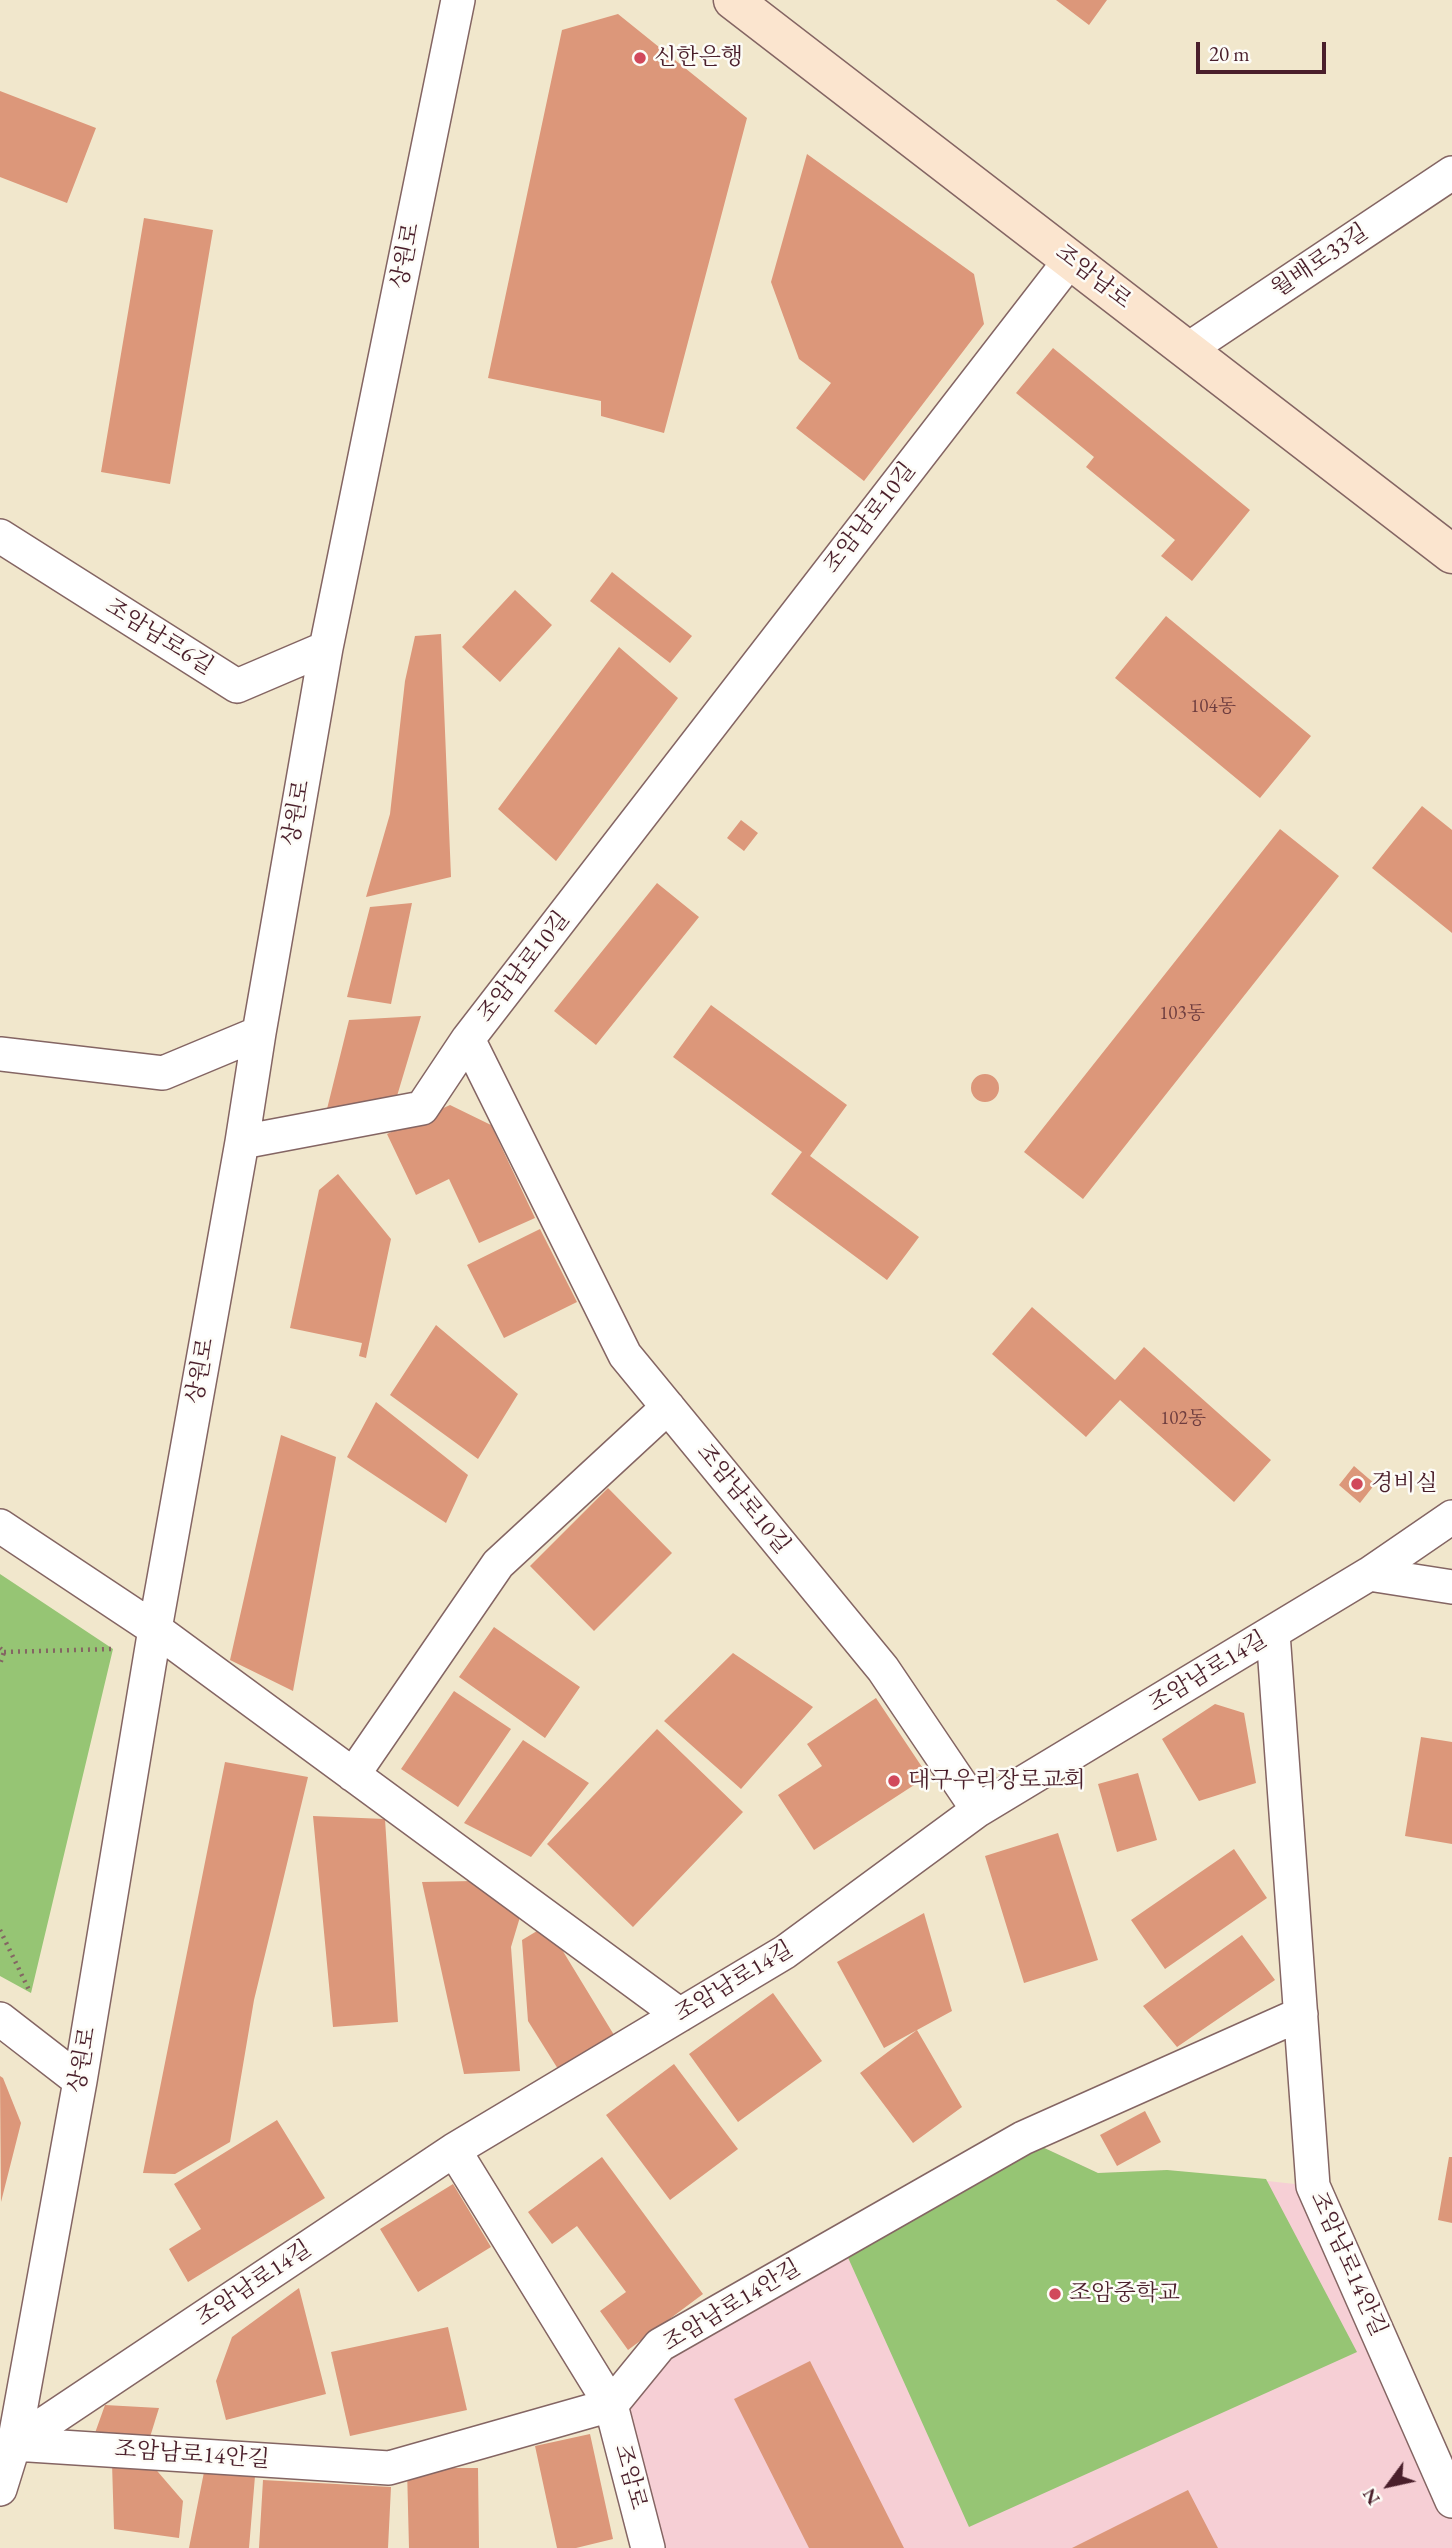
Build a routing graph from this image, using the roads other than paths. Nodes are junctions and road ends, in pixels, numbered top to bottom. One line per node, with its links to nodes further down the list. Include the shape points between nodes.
1 (458, 0): 8 (street, 상원로)
2 (733, 0): 4 (main road, 조암남로)
3 (1452, 173): 5 (street, 월배로33길)
4 (1071, 259): 5 (main road, 조암남로); 10 (street, 조암남로10길)
5 (1187, 350): 7 (main road, 조암남로)
6 (0, 536): 8 (street, 조암남로6길, via 237,685)
7 (1452, 554)
8 (326, 648): 9 (street, 상원로)
9 (259, 1033): 11 (street, via 163,1073); 12 (street, 상원로)
10 (468, 1039): 12 (street, via 422,1108); 13 (street, 조암남로10길, via 625,1355)
11 (0, 1054)
12 (242, 1142): 18 (street, 상원로)
13 (668, 1407): 20 (street, via 498,1564); 21 (street, 조암남로10길, via 883,1669)
14 (1452, 1517): 16 (street, 조암남로14길)
15 (0, 1525): 18 (street)
16 (1369, 1574): 17 (street); 19 (street, 조암남로14길)
17 (1452, 1587)
18 (155, 1629): 20 (street); 25 (street, 상원로)
19 (1273, 1633): 21 (street, 조암남로14길); 22 (street, 조암남로14안길)
20 (353, 1775): 23 (street)
21 (978, 1810): 23 (street, 조암남로14길, via 785,1952)
22 (1301, 2014): 27 (street, 조암남로14안길, via 1011,2145 660,2345); 30 (street, 조암남로14안길, via 1313,2186)
23 (680, 2015): 26 (street, 조암남로14길)
24 (0, 2019): 25 (street)
25 (80, 2081): 28 (street, 상원로)
26 (454, 2150): 27 (street, 조암로); 28 (street, 조암남로14길)
27 (611, 2405): 28 (street, 조암남로14안길, via 389,2468); 31 (street, 조암로)
28 (14, 2444): 29 (street, 상원로)
29 (0, 2489)
30 (1452, 2501)
31 (648, 2548)

